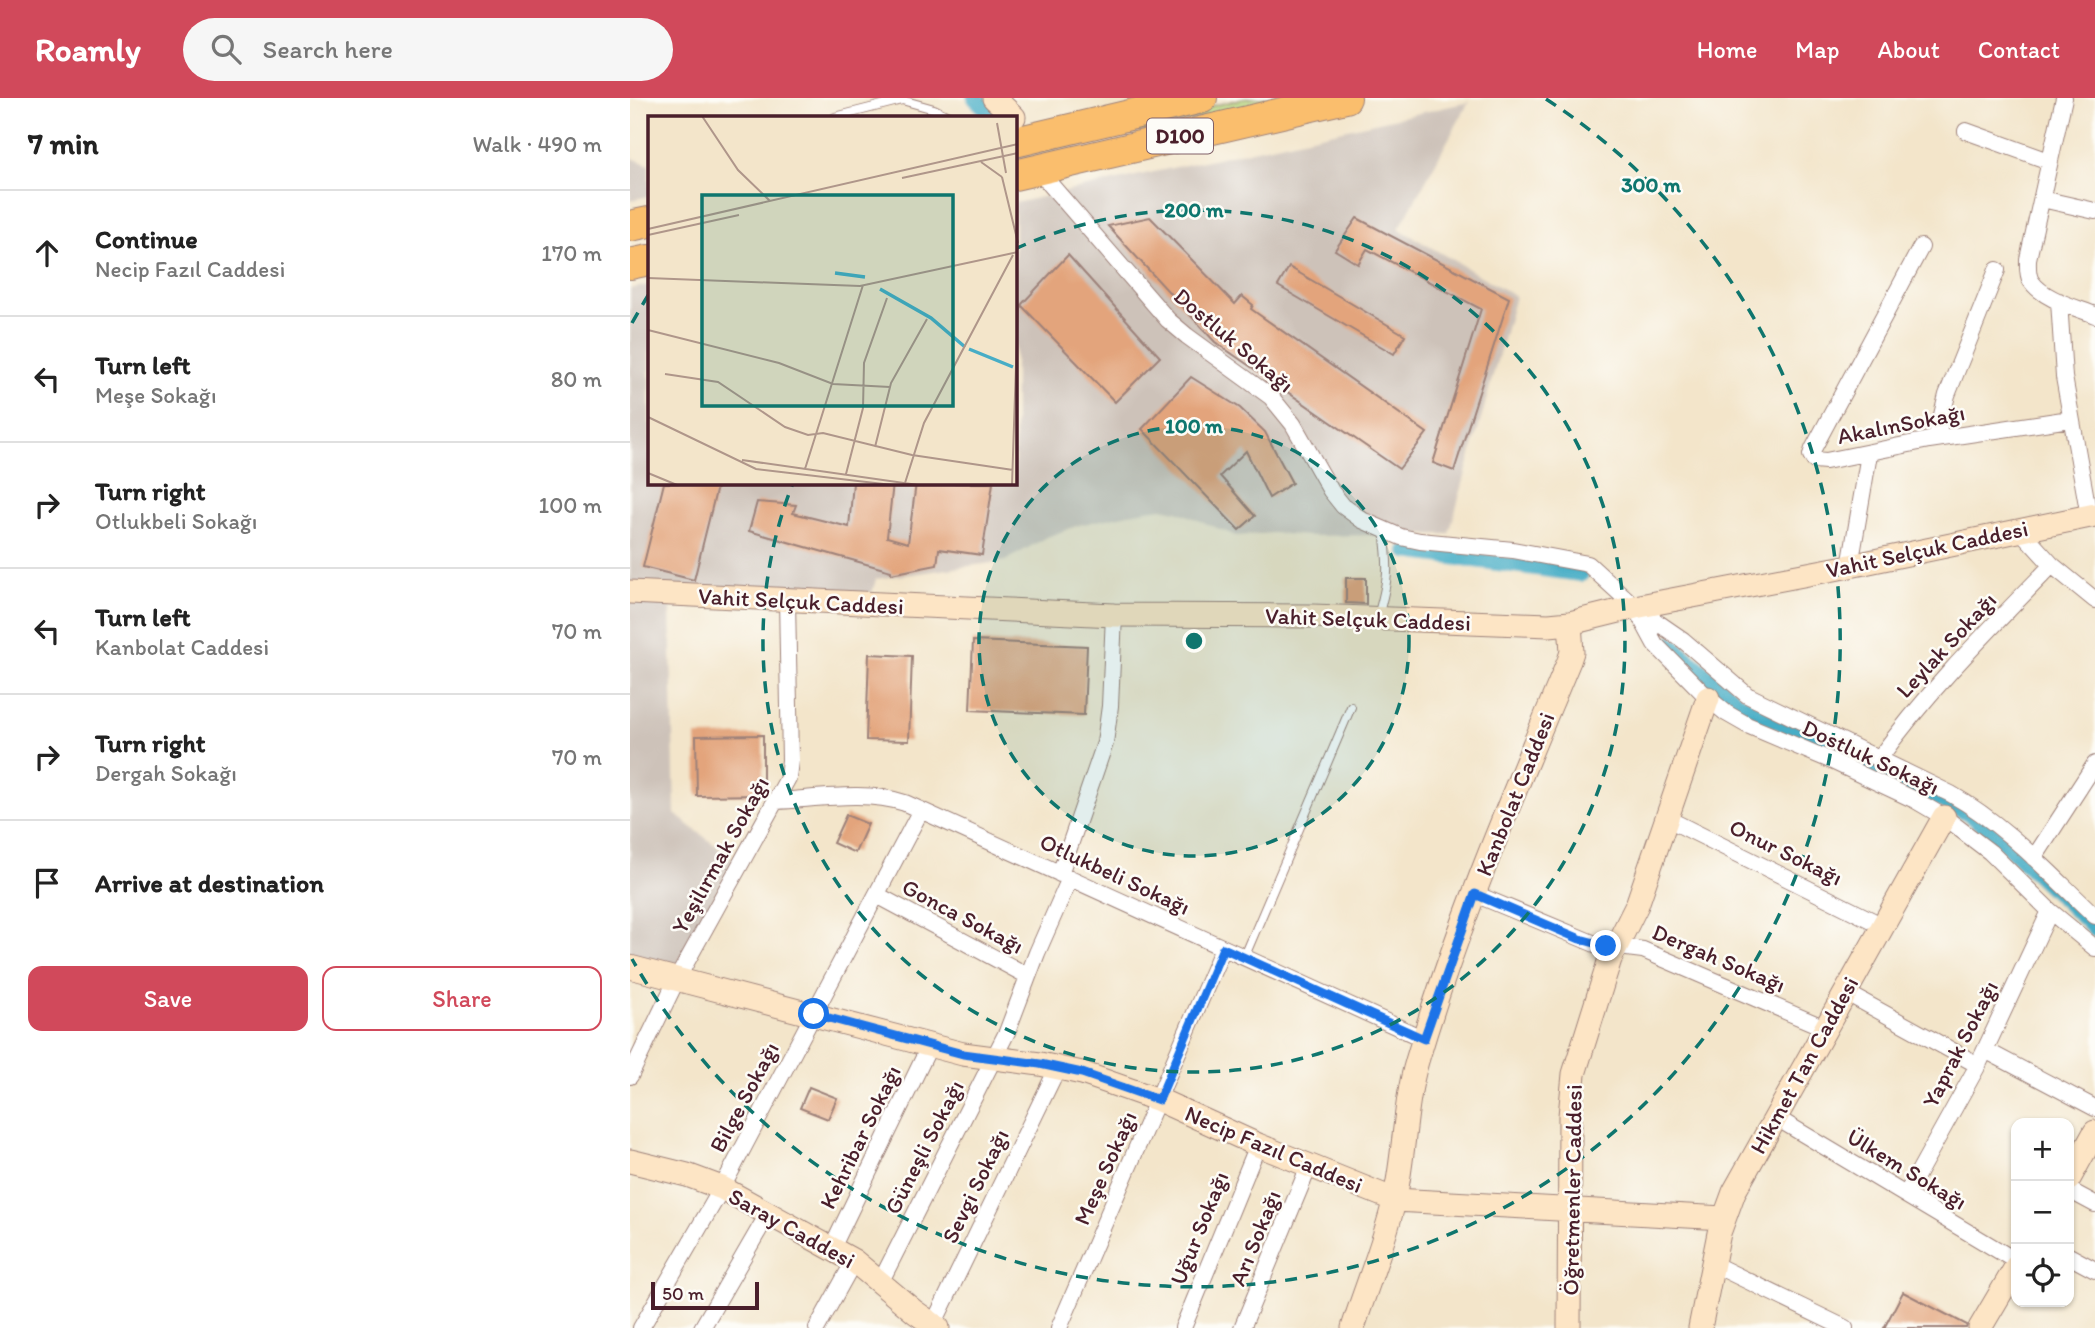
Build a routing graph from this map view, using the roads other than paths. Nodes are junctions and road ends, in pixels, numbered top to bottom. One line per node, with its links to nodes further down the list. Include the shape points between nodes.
1 (994, 98): 7 (street)
2 (1202, 98): 8 (highway, D100)
3 (1346, 98): 11 (highway, D100)
4 (2064, 98): 10 (street)
5 (839, 116): 6 (lane, via 902,100)
6 (948, 116)
7 (1009, 116)
8 (1020, 129)
9 (1966, 131): 10 (street)
10 (2049, 161): 12 (street)
11 (1026, 172): 26 (street, Dostluk Sokağı, via 1186,337 1271,397 1343,506)
12 (2042, 199): 13 (street); 20 (street, via 2028,259 2029,279)
13 (2095, 211)
14 (648, 222): 15 (highway)
15 (630, 226)
16 (1922, 247): 24 (street, AkalınSokağı, via 1811,455 1820,462)
17 (648, 260): 18 (highway)
18 (630, 264)
19 (1997, 270): 23 (street, via 1947,395)
20 (2059, 301): 21 (street); 22 (street)
21 (2095, 315)
22 (2070, 419): 23 (street, AkalınSokağı); 25 (street)
23 (1936, 439): 24 (street, AkalınSokağı)
24 (1869, 454): 29 (street)
25 (2092, 516): 27 (street, Vahit Selçuk Caddesi)
26 (1384, 530): 33 (street, Dostluk Sokağı, via 1420,541 1513,550 1588,564); 35 (lane, via 1388,583)
27 (2020, 530): 28 (street); 29 (street, Vahit Selçuk Caddesi)
28 (2052, 565): 32 (street); 39 (street, Leylak Sokağı, via 1935,689)
29 (1850, 566): 33 (street, Vahit Selçuk Caddesi)
30 (630, 592): 31 (street, Vahit Selçuk Caddesi)
31 (787, 600): 34 (street, Vahit Selçuk Caddesi); 41 (street, Yeşilırmak Sokağı, via 790,760 788,778)
32 (2095, 600)
33 (1635, 607): 36 (street, Vahit Selçuk Caddesi); 37 (street, Dostluk Sokağı, via 1655,644); 39 (street, Dostluk Sokağı, via 1683,640 1747,695)
34 (1114, 615): 35 (street, Vahit Selçuk Caddesi); 46 (street, Güneşli Sokağı, via 1107,735)
35 (1377, 619): 36 (street, Vahit Selçuk Caddesi)
36 (1570, 623): 47 (street, Kanbolat Caddesi, via 1569,661)
37 (1708, 698): 43 (street, Dostluk Sokağı, via 1747,725); 44 (street, Öğretmenler Caddesi)
38 (1352, 706): 55 (lane)
39 (1878, 760): 45 (street, Dostluk Sokağı, via 1979,810)
40 (2095, 764): 45 (street)
41 (777, 801): 42 (street, Otlukbeli Sokağı, via 865,796 893,799); 58 (street, Yeşilırmak Sokağı)
42 (921, 810): 46 (street, Otlukbeli Sokağı); 48 (street, Bilge Sokağı)
43 (1944, 817): 49 (street, Dostluk Sokağı, via 1990,852); 51 (street, Hikmet Tan Caddesi)
44 (1668, 819): 51 (street, Onur Sokağı); 52 (street, Öğretmenler Caddesi, via 1637,905)
45 (2034, 858): 50 (street, Dostluk Sokağı)
46 (1065, 876): 53 (street, Otlukbeli Sokağı); 57 (street, Güneşli Sokağı)
47 (1475, 894): 52 (street, Dergah Sokağı, via 1580,939); 62 (street, Kanbolat Caddesi)
48 (877, 895): 57 (street, Gonca Sokağı); 60 (street, Bilge Sokağı)
49 (2050, 911): 54 (street, Dostluk Sokağı); 64 (street, Yaprak Sokağı)
50 (2095, 916)
51 (1883, 926): 59 (street, Hikmet Tan Caddesi)
52 (1616, 947): 61 (street, Dergah Sokağı, via 1643,950); 82 (street, Öğretmenler Caddesi, via 1574,1074)
53 (1223, 948): 55 (street, Otlukbeli Sokağı); 69 (street, Meşe Sokağı)
54 (2095, 948)
55 (1244, 958): 62 (street, Otlukbeli Sokağı)
56 (630, 967): 58 (street, Necip Fazıl Caddesi)
57 (1027, 976): 65 (street, Güneşli Sokağı)
58 (677, 979): 60 (street, Necip Fazıl Caddesi); 68 (street, Yeşilırmak Sokağı)
59 (1845, 992): 61 (street, Hikmet Tan Caddesi); 66 (street)
60 (814, 1014): 63 (street, Necip Fazıl Caddesi); 77 (street, Bilge Sokağı)
61 (1825, 1028): 71 (street, Hikmet Tan Caddesi)
62 (1424, 1039): 80 (street, Kanbolat Caddesi, via 1412,1080)
63 (930, 1045): 65 (street, Necip Fazıl Caddesi); 85 (street, Kehribar Sokağı)
64 (1985, 1050): 66 (street, Yaprak Sokağı); 70 (street)
65 (995, 1059): 67 (street, Necip Fazıl Caddesi); 92 (street, Güneşli Sokağı)
66 (1978, 1065): 79 (street, Yaprak Sokağı)
67 (1058, 1068): 69 (street, Necip Fazıl Caddesi); 93 (street, Sevgi Sokağı)
68 (630, 1076)
69 (1159, 1100): 73 (street, Necip Fazıl Caddesi); 97 (street, Meşe Sokağı)
70 (2095, 1108)
71 (1775, 1117): 79 (street, Ülkem Sokağı); 84 (street, Hikmet Tan Caddesi)
72 (2095, 1132): 76 (street)
73 (1258, 1145): 75 (street, Necip Fazıl Caddesi); 98 (street, Uğur Sokağı)
74 (630, 1161): 77 (street, Saray Caddesi)
75 (1309, 1166): 80 (street, Necip Fazıl Caddesi); 99 (street, Arı Sokağı)
76 (2074, 1170)
77 (722, 1188): 83 (street, Saray Caddesi); 94 (street, Bilge Sokağı)
78 (2074, 1193): 81 (street)
79 (1906, 1195): 86 (street, Ülkem Sokağı)
80 (1395, 1200): 82 (street, Necip Fazıl Caddesi); 100 (street, Kanbolat Caddesi)
81 (2095, 1204)
82 (1568, 1209): 84 (street, Necip Fazıl Caddesi); 101 (street, Öğretmenler Caddesi)
83 (768, 1214): 85 (street, Saray Caddesi); 95 (street)
84 (1724, 1218): 89 (street, Hikmet Tan Caddesi)
85 (832, 1248): 88 (street, Saray Caddesi)
86 (2011, 1258)
87 (2074, 1259): 90 (street)
88 (855, 1261): 92 (street, Saray Caddesi); 96 (street)
89 (1713, 1264): 102 (street, Hikmet Tan Caddesi); 103 (street)
90 (2095, 1270)
91 (2011, 1275): 104 (street)
92 (881, 1281): 93 (street, Saray Caddesi)
93 (935, 1327)
94 (640, 1328)
95 (702, 1328)
96 (817, 1328)
97 (1059, 1328)
98 (1183, 1328)
99 (1242, 1328)
100 (1353, 1328)
101 (1569, 1328)
102 (1700, 1328)
103 (1845, 1328)
104 (1980, 1328)

